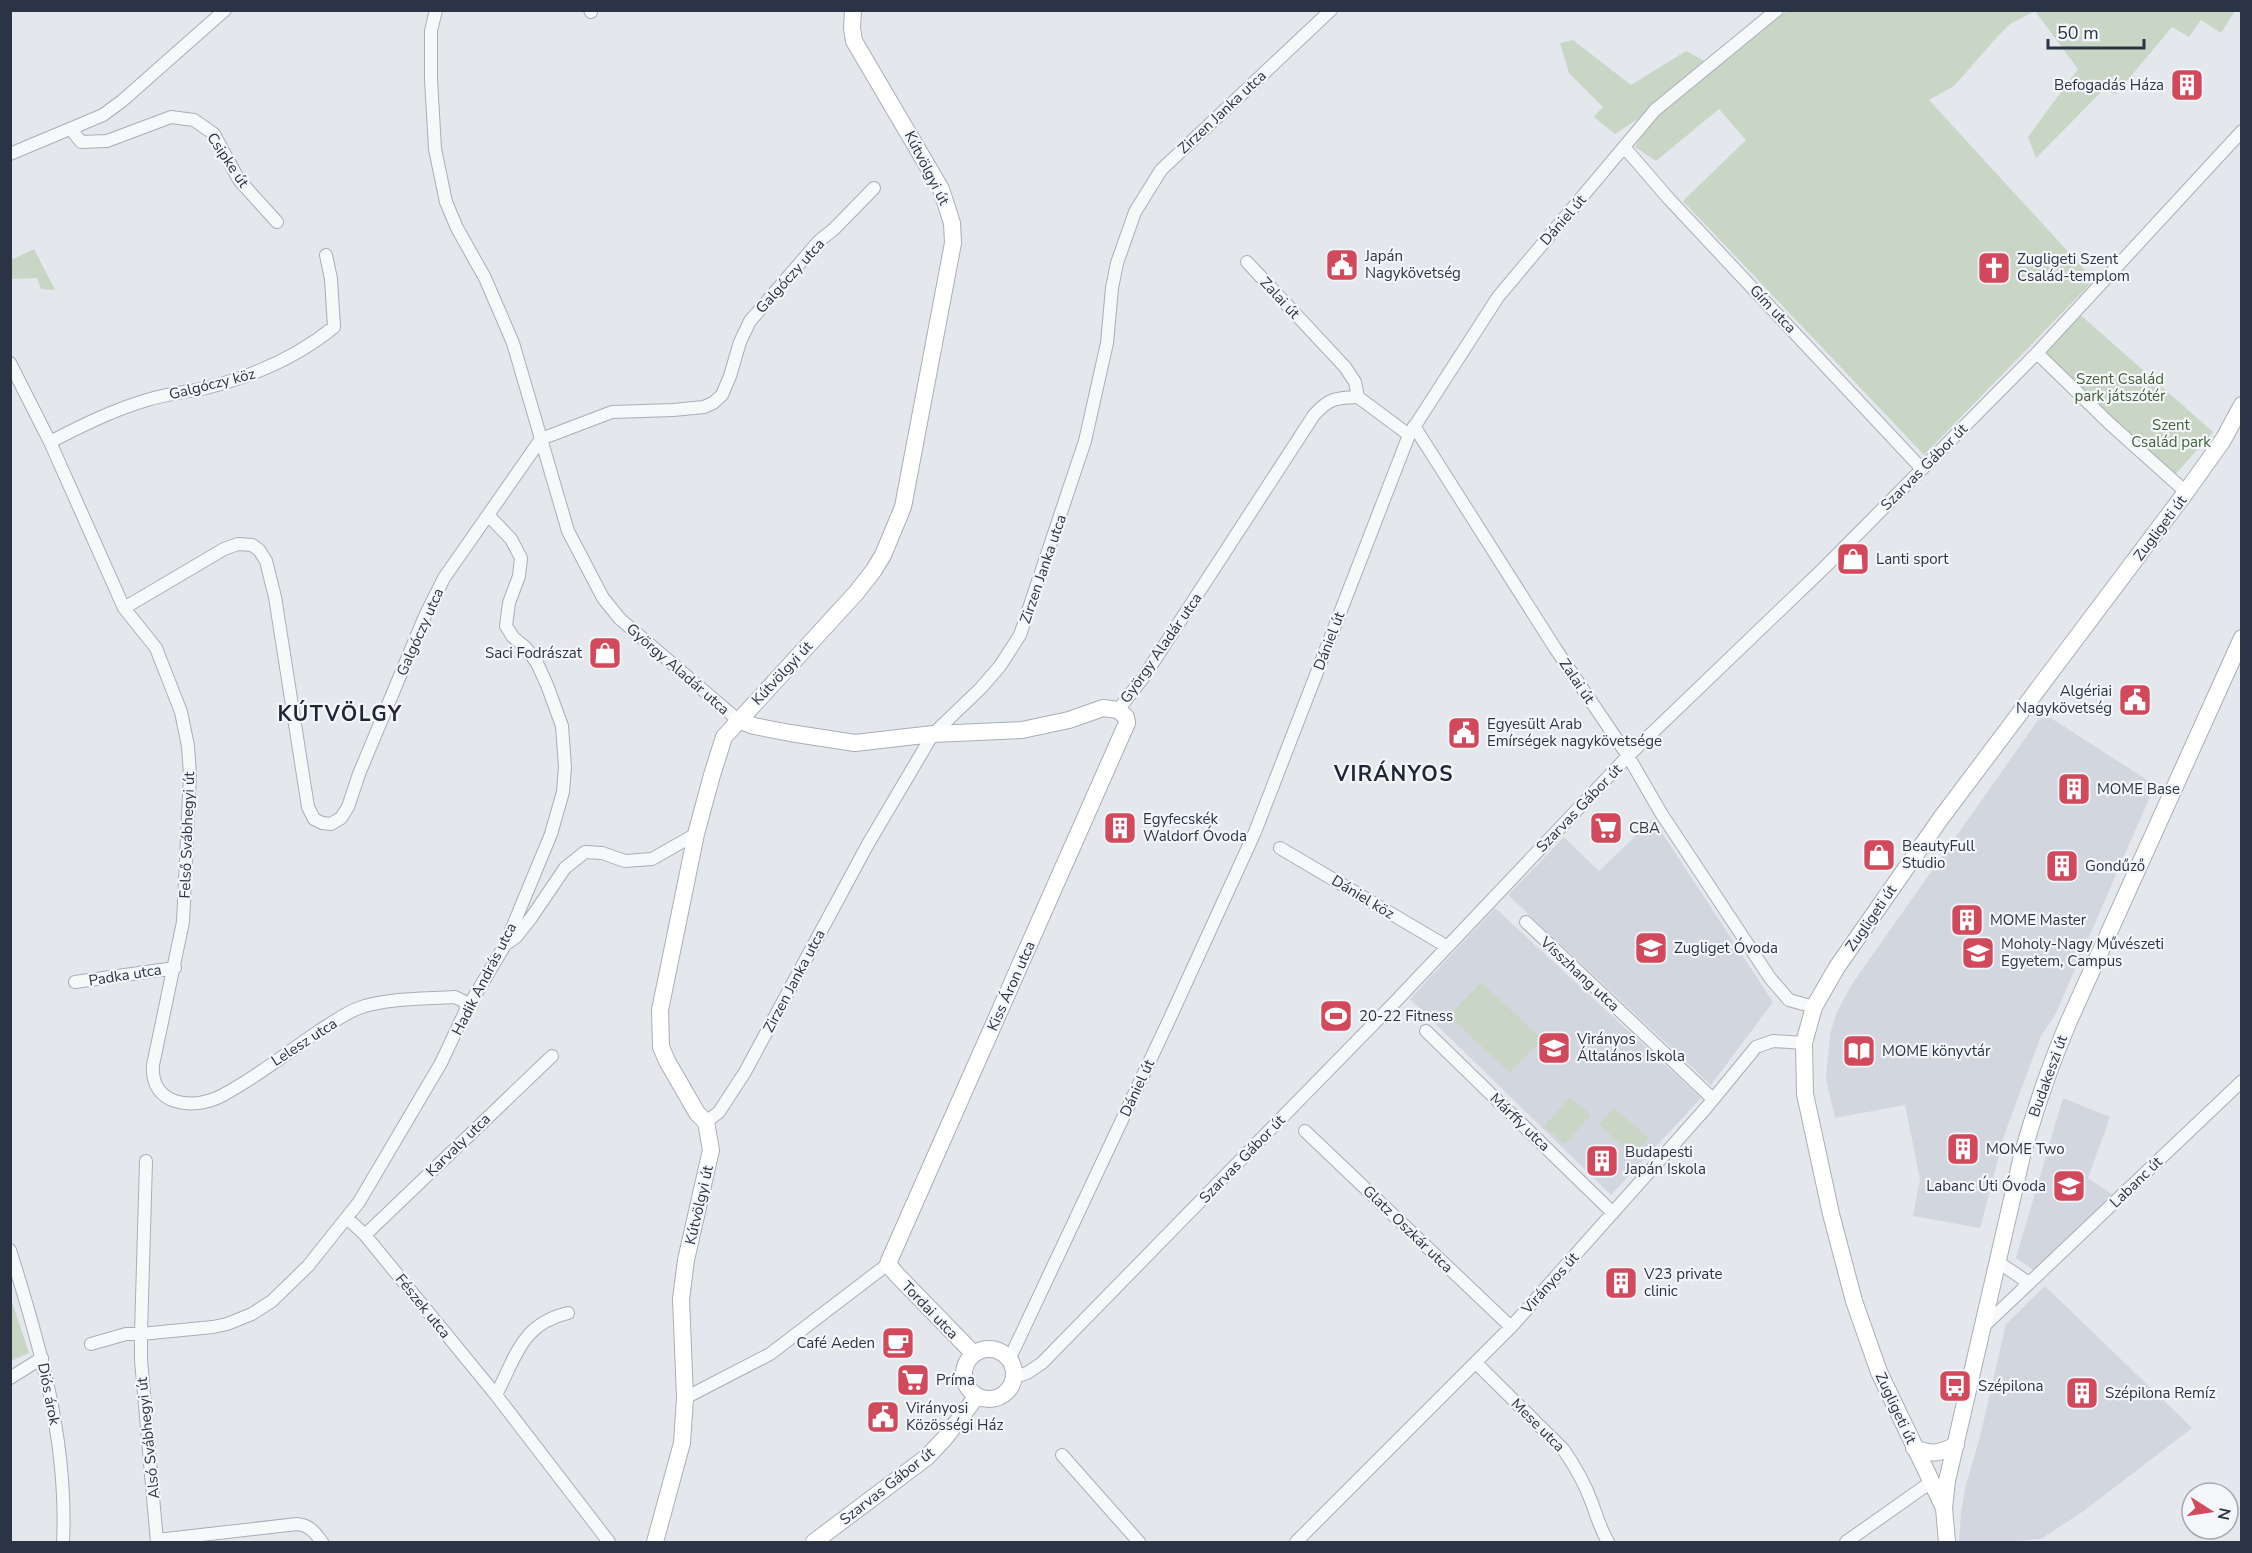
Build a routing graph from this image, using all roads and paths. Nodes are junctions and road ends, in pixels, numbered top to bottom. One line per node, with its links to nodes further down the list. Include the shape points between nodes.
1 (225, 10): 6 (street, via 122,101 103,115)
2 (436, 10): 19 (street, György Aladár utca, via 430,57 435,149 441,182 457,228 506,324)
3 (853, 10): 27 (street, Kútvölgyi út, via 855,41 940,189 952,223 953,243 903,507 884,555 856,592)
4 (1332, 10): 28 (street, Zirzen Janka utca, via 1161,170 1147,190 1117,263 1107,343 1086,441 1028,616 1000,666)
5 (1777, 10): 8 (street, Dániel út, via 1655,110)
6 (71, 129): 9 (street); 11 (street, Csipke út, via 81,142 106,141 171,117 194,120 214,134 239,180)
7 (2241, 131): 14 (street, Szarvas Gábor út)
8 (1625, 148): 18 (street, Dániel út, via 1498,297); 21 (street, Gím utca, via 1669,200)
9 (10, 154)
10 (874, 188): 19 (street, Galgóczy utca, via 819,241 750,321 722,395 713,404 612,412)
11 (277, 222)
12 (326, 255): 20 (street, Galgóczy köz, via 334,327 304,349 243,378 148,399)
13 (1247, 262): 16 (street, Zalai út, via 1346,367)
14 (2037, 353): 21 (street, Szarvas Gábor út); 22 (street)
15 (10, 363): 20 (street)
16 (1358, 398): 18 (street, Zalai út); 26 (street, György Aladár utca, via 1329,400 1314,415 1143,678)
17 (2241, 405): 22 (street, Zugligeti út, via 2223,440)
18 (1412, 431): 29 (street, Zalai út); 62 (street, Dániel út, via 1255,832)
19 (541, 439): 23 (street, Galgóczy utca); 27 (street, György Aladár utca, via 568,531 603,598 620,619)
20 (50, 442): 24 (street)
21 (1922, 469): 29 (street, Szarvas Gábor út)
22 (2186, 492): 37 (street, Zugligeti út, via 1941,818 1837,967)
23 (488, 515): 24 (street, Galgóczy utca, via 440,588 348,807 342,818 331,824 314,819 309,807 275,597 266,561 259,550 238,544 224,549); 33 (street, Hadik András utca, via 511,539 521,558 506,626 537,663 547,685 561,726 565,767 563,792 551,834)
24 (124, 608): 35 (street, Felső Svábhegyi út, via 156,648 181,712 188,746 190,803 184,910)
25 (2241, 638): 52 (street, Budakeszi út, via 2050,1066 2022,1156)
26 (1118, 710): 28 (street, György Aladár utca, via 1103,708 1022,730); 53 (street, Kiss Áron utca, via 1126,717 1126,723)
27 (738, 720): 28 (street, György Aladár utca, via 789,733 855,742); 30 (street, Kútvölgyi út, via 724,736)
28 (933, 735): 45 (street, Zirzen Janka utca, via 868,844 745,1072 719,1112)
29 (1629, 756): 34 (street, Szarvas Gábor út); 37 (street, Zalai út, via 1661,813 1778,989 1789,1000)
30 (696, 834): 33 (street, via 652,859 625,861 585,852 565,868 531,918); 45 (street, Kútvölgyi út, via 660,1010 660,1035 667,1062)
31 (1280, 848): 34 (street, Dániel köz)
32 (1526, 922): 44 (street, Visszhang utca)
33 (505, 945): 38 (street, Hadik András utca)
34 (1446, 946): 65 (street, Szarvas Gábor út, via 1042,1363)
35 (175, 968): 36 (street, Padka utca); 42 (street, Felső Svábhegyi út)
36 (75, 982)
37 (1814, 1007): 40 (street, Zugligeti út)
38 (465, 1012): 42 (street, Lelesz utca, via 467,1005 455,997 358,1008 209,1101 171,1101 162,1094); 49 (street, Hadik András utca, via 441,1064)
39 (1426, 1031): 48 (street, Márffy utca)
40 (1804, 1043): 44 (street, Virányos út, via 1773,1041 1756,1047); 70 (street, Zugligeti út, via 1805,1094 1854,1301 1879,1372)
41 (552, 1056): 50 (street, Karvaly utca)
42 (152, 1075)
43 (2241, 1081): 54 (street, Labanc út)
44 (1713, 1100): 48 (street, Virányos út)
45 (706, 1122): 68 (street, Kútvölgyi út, via 711,1150 681,1299)
46 (1305, 1131): 57 (street, Glatz Oszkár utca)
47 (146, 1161): 58 (street, Alsó Svábhegyi út)
48 (1613, 1213): 57 (street, Virányos út)
49 (347, 1218): 50 (street, Fészek utca); 58 (street, Hadik András utca, via 308,1266 262,1309 227,1324)
50 (364, 1235): 66 (street, Fészek utca)
51 (10, 1250): 61 (street, Diós árok)
52 (1998, 1262): 54 (street); 56 (street, Budakeszi út)
53 (888, 1264): 60 (street, Tordai utca); 68 (street, via 770,1354)
54 (2029, 1283): 56 (street, Labanc út)
55 (568, 1313): 66 (street, via 552,1317 524,1339)
56 (1984, 1326): 69 (street, Budakeszi út)
57 (1510, 1327): 63 (street, Virányos út)
58 (141, 1334): 59 (street); 76 (street, Alsó Svábhegyi út)
59 (91, 1344)
60 (974, 1354): 62 (street, via 993,1349); 67 (street, via 966,1364 964,1376 968,1387)
61 (42, 1358): 64 (street); 75 (street, Diós árok, via 59,1442 65,1508)
62 (1009, 1360): 65 (street)
63 (1476, 1363): 74 (street, Mese utca, via 1563,1449 1592,1503); 82 (street, Virányos út)
64 (10, 1378)
65 (1013, 1378): 67 (street, via 998,1397)
66 (496, 1395): 78 (street, Fészek utca)
67 (978, 1396): 80 (street, Szarvas Gábor út, via 927,1457)
68 (685, 1398): 79 (street, Kútvölgyi út, via 682,1443)
69 (1956, 1445): 70 (street, via 1941,1453); 73 (street, Budakeszi út)
70 (1914, 1448): 72 (street, Zugligeti út)
71 (1062, 1455): 81 (street)
72 (1931, 1482): 73 (street, Zugligeti út); 84 (street)
73 (1944, 1508): 85 (street, Budakeszi út)
74 (1600, 1536): 83 (street, Mese utca)
75 (63, 1542)
76 (158, 1542): 77 (street, via 297,1524 313,1530)
77 (322, 1542)
78 (609, 1542)
79 (655, 1542)
80 (814, 1542)
81 (1139, 1542)
82 (1296, 1542)
83 (1608, 1542)
84 (1846, 1542)
85 (1947, 1542)

